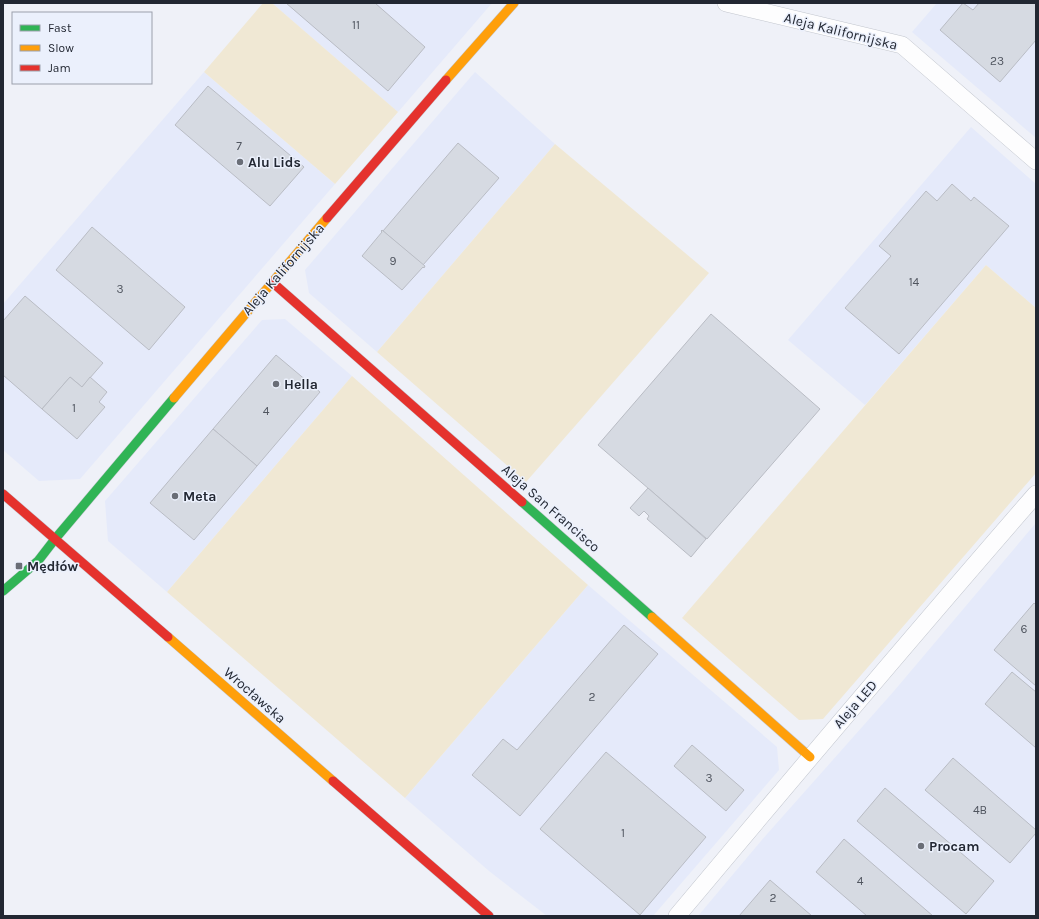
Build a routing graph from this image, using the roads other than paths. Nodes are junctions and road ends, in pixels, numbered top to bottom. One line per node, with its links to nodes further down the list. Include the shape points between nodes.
1 (514, 3): 4 (street, Aleja Kalifornijska)
2 (726, 3): 3 (street, Aleja Kalifornijska, via 902,45)
3 (1036, 161)
4 (272, 282): 7 (street, Aleja Kalifornijska); 9 (street, Aleja San Francisco)
5 (3, 494): 7 (street, Wrocławska)
6 (1036, 494): 9 (street, Aleja LED)
7 (55, 539): 8 (street, Aleja Kalifornijska, via 38,561); 10 (street, Wrocławska)
8 (3, 591)
9 (810, 757): 11 (street, Aleja LED)
10 (489, 916)
11 (677, 916)

